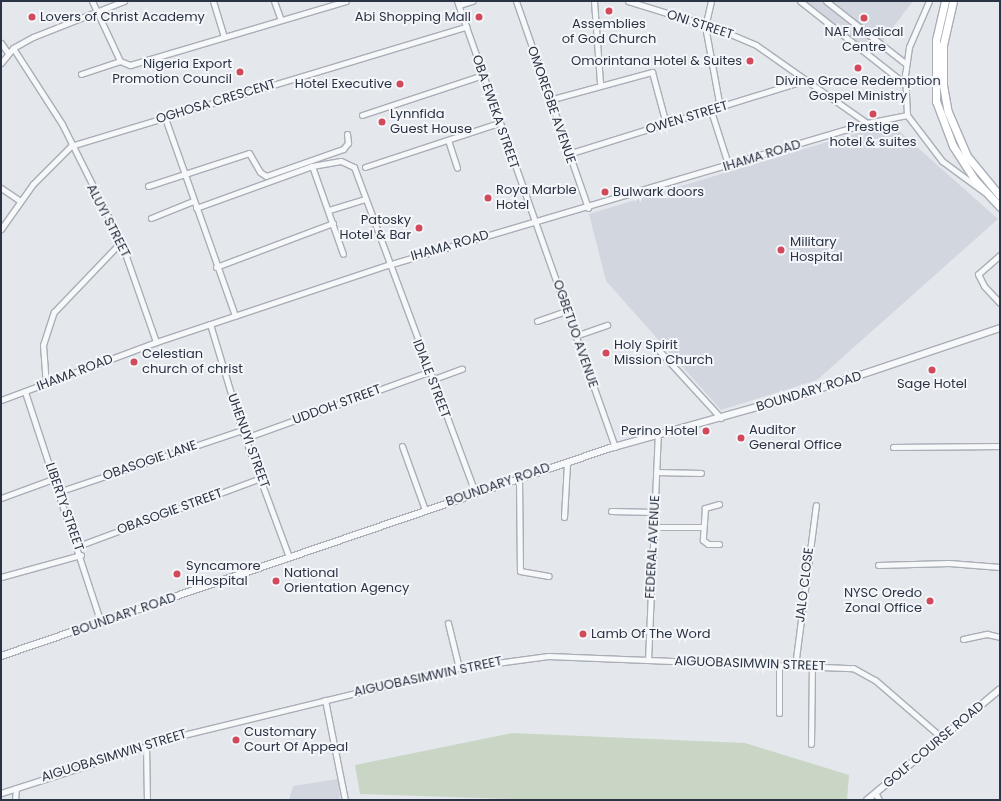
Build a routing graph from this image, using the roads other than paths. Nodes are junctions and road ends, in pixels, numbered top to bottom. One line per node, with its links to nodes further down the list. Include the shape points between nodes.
1 (92, 1): 18 (street)
2 (124, 1): 18 (street)
3 (213, 1): 22 (street)
4 (274, 1): 19 (street)
5 (346, 1): 16 (street)
6 (472, 1): 17 (street)
7 (516, 1): 34 (street, OMOREGBE AVENUE)
8 (594, 1): 32 (street)
9 (629, 1): 20 (street, ONI STREET)
10 (711, 1): 20 (street)
11 (800, 1): 33 (street)
12 (826, 1): 28 (street)
13 (929, 1): 28 (street, via 908,47)
14 (945, 1): 54 (main road, via 933,68 936,100 953,146)
15 (953, 1): 54 (main road, via 943,45 943,85 948,112 967,156)
16 (328, 3): 19 (street)
17 (458, 3): 21 (street, OBA EWEKA STREET)
18 (96, 11): 24 (street); 26 (street)
19 (281, 20): 22 (street)
20 (704, 26): 31 (street, ONI STREET, via 756,45); 35 (street)
21 (466, 27): 30 (street, OBA EWEKA STREET); 39 (street, OGHOSA CRESCENT)
22 (224, 36): 26 (street, via 130,65)
23 (1, 43): 25 (street)
24 (13, 48): 25 (street); 45 (street, ALUYI STREET, via 42,90)
25 (8, 54): 27 (street)
26 (120, 61): 29 (street)
27 (1, 62)
28 (906, 64): 33 (street)
29 (81, 74)
30 (483, 75): 37 (street); 40 (street, OBA EWEKA STREET)
31 (805, 80): 35 (street, OWEN STREET); 41 (street, ONI STREET)
32 (600, 83): 34 (street); 42 (street, via 652,72)
33 (905, 84): 38 (street)
34 (549, 100): 46 (street, OMOREGBE AVENUE)
35 (720, 108): 36 (street, OWEN STREET)
36 (711, 111): 42 (street, OWEN STREET); 49 (street)
37 (362, 115)
38 (907, 115): 41 (street, IHAMA ROAD); 54 (street, via 942,162)
39 (165, 118): 45 (street, OGHOSA CRESCENT); 51 (street)
40 (500, 123): 44 (street); 65 (street, OBA EWEKA STREET)
41 (867, 123): 49 (street, IHAMA ROAD)
42 (666, 124): 46 (street, OWEN STREET)
43 (347, 134): 51 (street, via 348,142 343,149 266,176 260,172 249,153)
44 (448, 140): 48 (street); 50 (street)
45 (71, 146): 57 (street); 67 (street, ALUYI STREET)
46 (568, 154): 61 (street, OMOREGBE AVENUE)
47 (312, 166): 56 (street, IDIALE STREET, via 341,161 351,164); 60 (street); 62 (street)
48 (365, 167)
49 (729, 167): 61 (street, IHAMA ROAD)
50 (457, 168)
51 (185, 172): 52 (street); 58 (street)
52 (148, 186)
53 (1, 188): 57 (street)
54 (991, 192): 55 (main road); 59 (main road)
55 (1000, 196)
56 (365, 199): 62 (street); 70 (street, IDIALE STREET)
57 (20, 201): 66 (street)
58 (193, 201): 60 (street); 63 (street)
59 (1000, 207)
60 (196, 208): 71 (street)
61 (588, 208): 65 (street, IHAMA ROAD)
62 (329, 210): 64 (street)
63 (151, 218)
64 (333, 223): 68 (street); 71 (street)
65 (533, 223): 70 (street, IHAMA ROAD); 73 (street, OGBETUO AVENUE)
66 (1, 229)
67 (121, 242): 80 (street, ALUYI STREET); 85 (street, via 54,312 43,345)
68 (343, 254)
69 (1000, 255): 72 (street, via 978,274 981,283)
70 (388, 265): 74 (street, IHAMA ROAD); 83 (street, IDIALE STREET)
71 (216, 267): 74 (street)
72 (1000, 303)
73 (566, 311): 75 (street); 79 (street, OGBETUO AVENUE)
74 (234, 316): 76 (street, IHAMA ROAD)
75 (537, 321)
76 (210, 324): 80 (street, IHAMA ROAD); 89 (street, UHENUYI STREET)
77 (607, 325): 79 (street)
78 (1000, 328): 88 (street, BOUNDARY ROAD)
79 (575, 336): 94 (street, OGBETUO AVENUE)
80 (156, 342): 85 (street, IHAMA ROAD)
81 (654, 345): 88 (street)
82 (462, 369): 84 (street)
83 (428, 372): 84 (street, IDIALE STREET); 91 (street, UDDOH STREET)
84 (431, 380): 103 (street, IDIALE STREET)
85 (46, 385): 86 (street, IHAMA ROAD)
86 (25, 392): 87 (street, IHAMA ROAD); 101 (street, LIBERTY STREET)
87 (1, 400)
88 (721, 418): 90 (street, BOUNDARY ROAD)
89 (242, 430): 91 (street, UHENUYI STREET); 102 (street, OBASOGIE LANE)
90 (658, 434): 94 (street, BOUNDARY ROAD); 97 (street, FEDERAL AVENUE)
91 (245, 438): 99 (street, UHENUYI STREET)
92 (402, 446): 107 (street)
93 (1000, 446): 95 (street)
94 (615, 447): 96 (street, BOUNDARY ROAD)
95 (893, 447)
96 (567, 462): 100 (street, BOUNDARY ROAD); 110 (street)
97 (656, 472): 98 (street); 109 (street, FEDERAL AVENUE)
98 (701, 473)
99 (261, 478): 114 (street, OBASOGIE STREET); 116 (street, UHENUYI STREET)
100 (519, 478): 103 (street, BOUNDARY ROAD); 119 (street, via 520,571)
101 (54, 479): 102 (street, LIBERTY STREET); 104 (street)
102 (58, 492): 114 (street, LIBERTY STREET)
103 (475, 493): 107 (street, BOUNDARY ROAD)
104 (1, 498)
105 (719, 504): 112 (street, via 705,508)
106 (816, 505): 128 (street, JALO CLOSE)
107 (424, 510): 116 (street, BOUNDARY ROAD)
108 (611, 511): 109 (street)
109 (654, 512): 111 (street, FEDERAL AVENUE)
110 (564, 517)
111 (653, 527): 112 (street); 126 (street, FEDERAL AVENUE)
112 (703, 527): 113 (street, via 704,543)
113 (719, 544)
114 (78, 546): 115 (street, LIBERTY STREET)
115 (81, 555): 120 (street); 121 (street, LIBERTY STREET)
116 (289, 557): 121 (street, BOUNDARY ROAD)
117 (878, 565): 118 (street, via 949,563)
118 (1000, 567)
119 (549, 576)
120 (1, 577)
121 (101, 623): 125 (street, BOUNDARY ROAD)
122 (448, 623): 130 (street)
123 (1000, 638): 124 (street, via 987,634)
124 (963, 639)
125 (1, 656)
126 (648, 660): 127 (street, AIGUOBASIMWIN STREET); 130 (street, AIGUOBASIMWIN STREET, via 548,656)
127 (780, 666): 128 (street, AIGUOBASIMWIN STREET); 133 (street)
128 (795, 666): 129 (street, AIGUOBASIMWIN STREET)
129 (812, 666): 134 (street, AIGUOBASIMWIN STREET, via 853,668 864,673); 135 (street)
130 (459, 668): 132 (street, AIGUOBASIMWIN STREET)
131 (1000, 689): 134 (street, GOLF COURSE ROAD)
132 (325, 700): 136 (street, AIGUOBASIMWIN STREET); 142 (street)
133 (779, 713)
134 (941, 737): 139 (street, GOLF COURSE ROAD)
135 (811, 744)
136 (146, 745): 137 (street, AIGUOBASIMWIN STREET); 141 (street)
137 (16, 788): 138 (street, AIGUOBASIMWIN STREET); 140 (street)
138 (1, 792)
139 (878, 797): 143 (street, GOLF COURSE ROAD)
140 (16, 800)
141 (147, 800)
142 (345, 800)
143 (867, 800)

